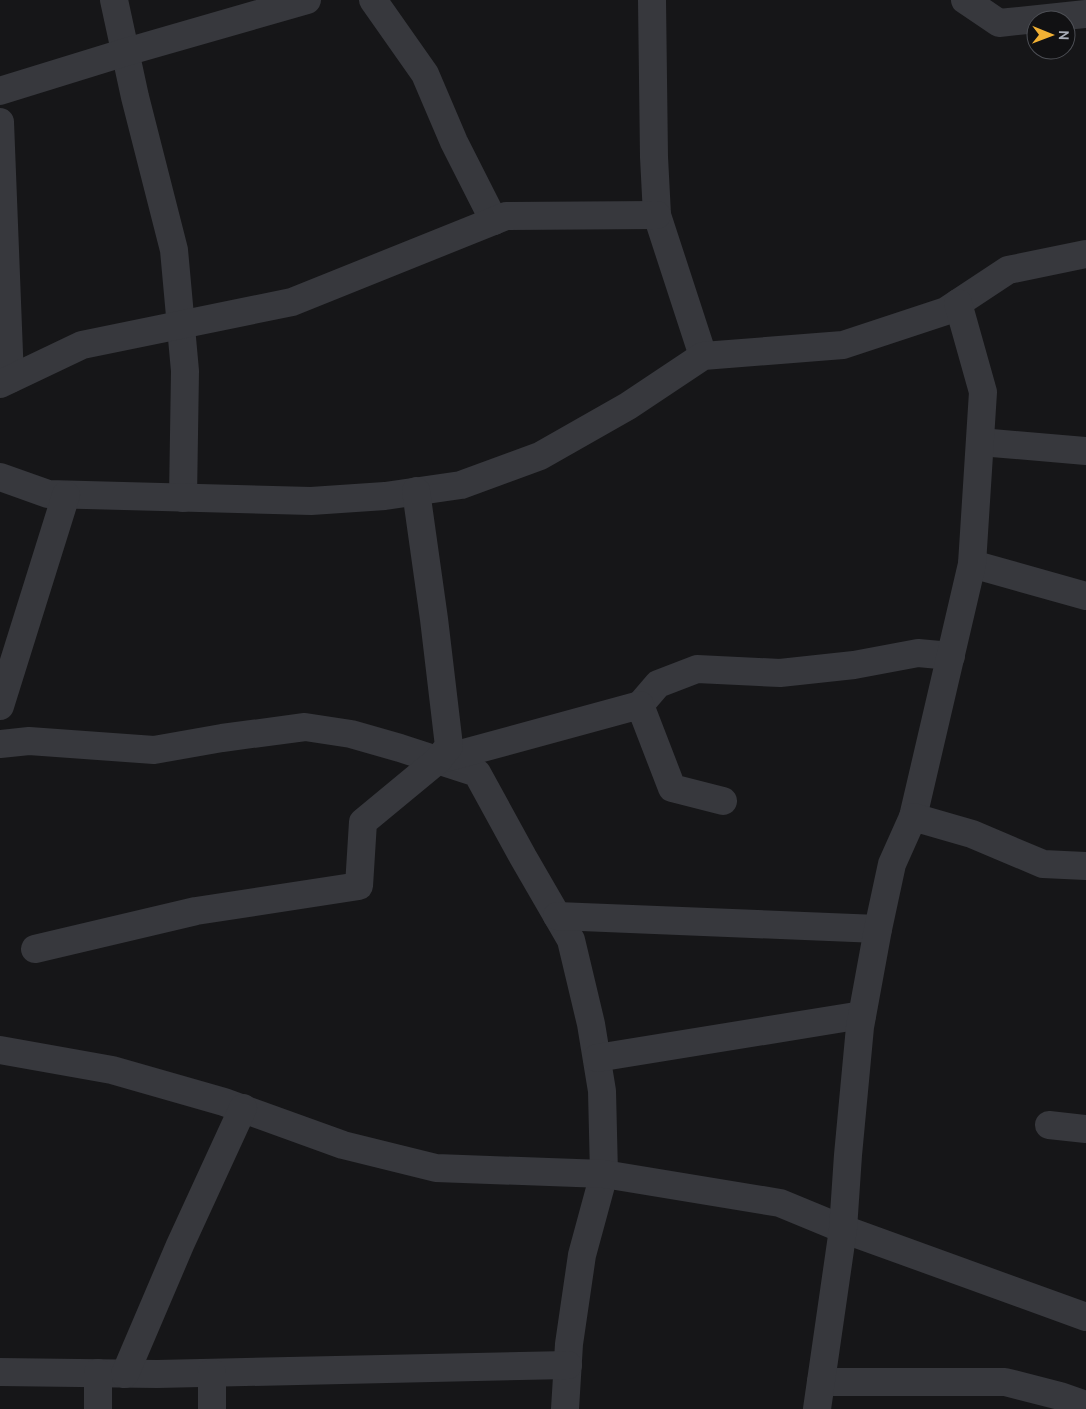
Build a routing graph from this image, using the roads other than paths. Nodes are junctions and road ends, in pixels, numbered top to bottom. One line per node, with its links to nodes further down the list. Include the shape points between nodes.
1 (114, 0): 7 (street)
2 (307, 0): 7 (street)
3 (373, 0): 12 (street, via 425,74 454,142)
4 (652, 0): 11 (street)
5 (973, 3): 6 (street, via 1000,23)
6 (1086, 14)
7 (126, 52): 8 (street); 15 (street, via 174,250)
8 (0, 91)
9 (0, 122): 10 (street)
10 (1, 165): 17 (street)
11 (657, 215): 12 (street, via 506,216); 16 (street)
12 (494, 221): 15 (street, via 292,302)
13 (1086, 254): 14 (street, via 1008,270)
14 (958, 303): 16 (street, via 946,312 843,345); 18 (street, via 983,392)
15 (181, 326): 17 (street, via 82,345); 23 (street, via 185,371)
16 (703, 356): 21 (street, via 628,406 540,456 461,485)
17 (5, 382)
18 (980, 442): 19 (street); 24 (street)
19 (1086, 451)
20 (0, 477): 22 (street, via 48,494)
21 (416, 492): 23 (street, via 311,502); 30 (street, via 449,746)
22 (66, 495): 23 (street); 28 (street)
23 (183, 498)
24 (972, 564): 25 (street); 26 (street)
25 (1086, 596)
26 (951, 656): 27 (street, via 918,653 854,665 780,673 697,669 658,684); 32 (street)
27 (640, 705): 30 (street); 31 (street, via 672,788)
28 (0, 706)
29 (0, 744): 30 (street, via 29,740 154,750 305,727 351,734)
30 (438, 760): 34 (street, via 477,773); 36 (street, via 363,822 359,886 196,910)
31 (723, 801)
32 (913, 816): 33 (street, via 972,834 1043,864); 35 (street, via 892,864)
33 (1086, 866)
34 (557, 916): 35 (street); 39 (street, via 571,940)
35 (878, 929): 37 (street)
36 (35, 949)
37 (862, 1015): 39 (street); 44 (street)
38 (0, 1050): 40 (street, via 112,1070)
39 (597, 1058): 43 (street, via 602,1091)
40 (243, 1108): 43 (street, via 343,1145 436,1168); 50 (street)
41 (1049, 1125): 42 (street)
42 (1086, 1129)
43 (604, 1174): 44 (street, via 780,1203); 46 (street, via 582,1256)
44 (844, 1229): 45 (street); 51 (street)
45 (1086, 1317)
46 (568, 1365): 49 (street); 56 (street)
47 (0, 1372): 48 (street)
48 (98, 1373): 50 (street); 54 (street)
49 (212, 1373): 50 (street); 55 (street)
50 (125, 1374)
51 (821, 1382): 52 (street, via 1005,1382); 57 (street)
52 (1055, 1403): 53 (street)
53 (1086, 1405)
54 (98, 1409)
55 (212, 1409)
56 (565, 1409)
57 (817, 1409)

